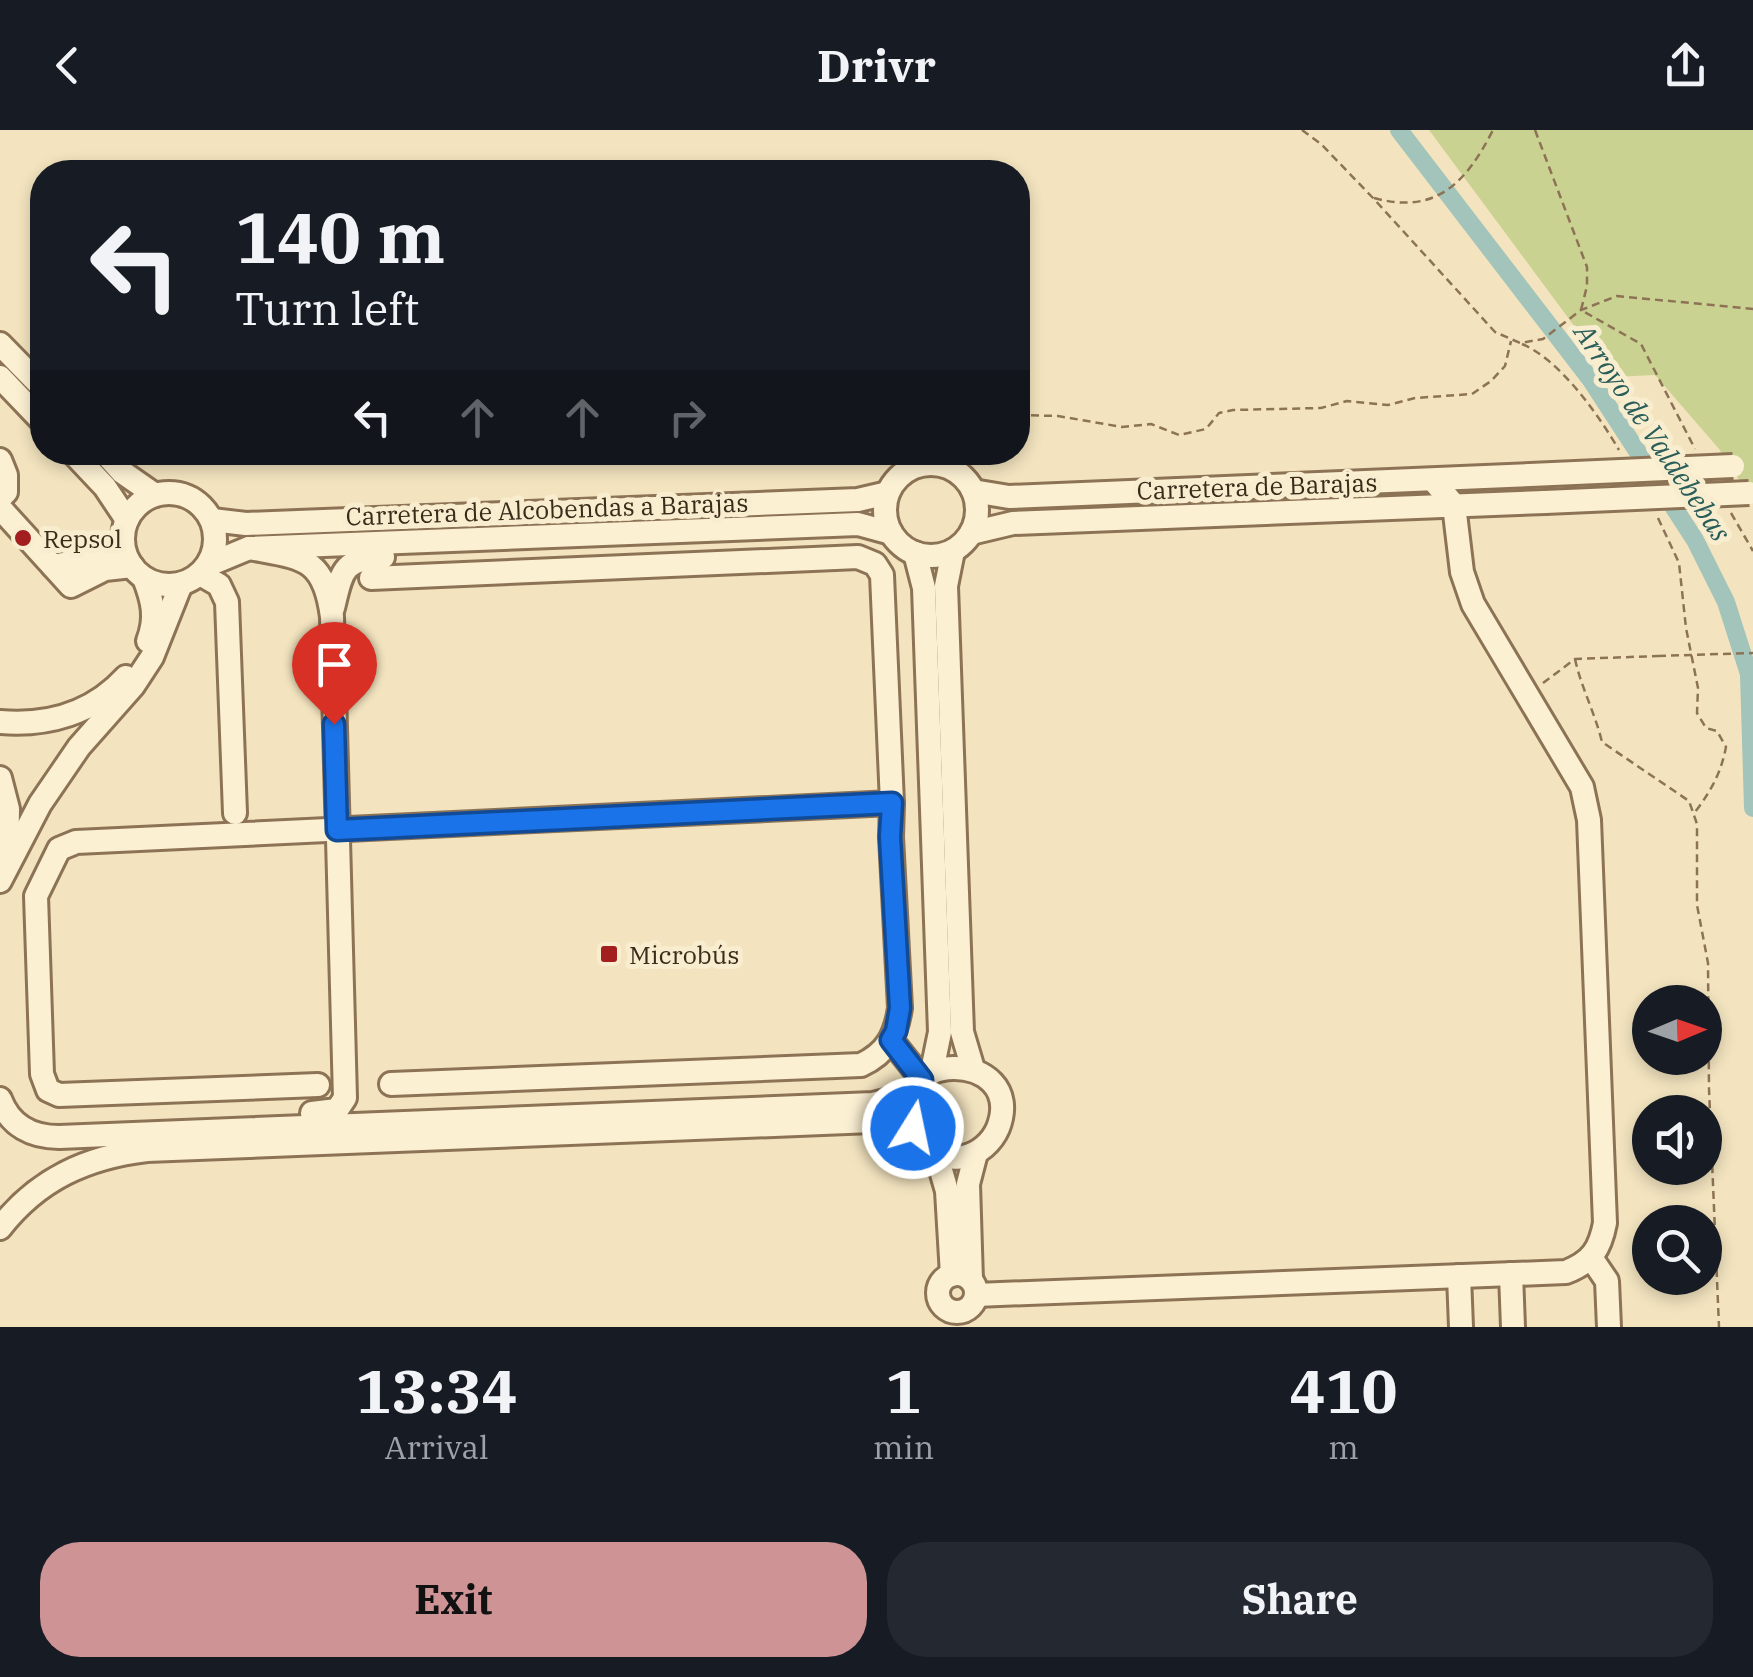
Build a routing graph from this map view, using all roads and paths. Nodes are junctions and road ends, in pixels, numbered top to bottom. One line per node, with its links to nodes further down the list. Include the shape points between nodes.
1 (1302, 130): 4 (path)
2 (1493, 130): 4 (path, via 1458,181 1436,200)
3 (1535, 130): 5 (path, via 1587,267)
4 (1373, 198): 7 (path, via 1495,332)
5 (1580, 310): 6 (path, via 1617,296); 8 (path, via 1543,339); 16 (path, via 1642,344)
6 (1753, 310)
7 (1512, 339): 8 (path); 13 (path, via 1505,366 1472,394 1388,405 1347,401 1233,410 1206,429 1180,435 1150,424)
8 (1520, 343): 14 (path, via 1542,352 1567,379)
9 (0, 344): 10 (street)
10 (30, 375)
11 (0, 376): 12 (street)
12 (30, 408)
13 (1030, 416)
14 (1624, 459)
15 (0, 460): 27 (street, via 6,474)
16 (1702, 462)
17 (84, 465): 33 (street, via 105,487)
18 (116, 465): 26 (street)
19 (920, 465): 25 (street)
20 (950, 465): 23 (street)
21 (1743, 466): 22 (street, Carretera de Barajas, bridge)
22 (1433, 480): 23 (street, Carretera de Barajas, via 1010,497); 28 (street)
23 (974, 491): 35 (street)
24 (1751, 493): 28 (street, Carretera de Barajas, bridge)
25 (888, 494): 32 (street, Carretera de Alcobendas a Barajas, via 338,521); 34 (street)
26 (155, 495): 32 (street, via 182,494); 33 (street, via 134,509)
27 (0, 498)
28 (1454, 506): 35 (street, Carretera de Barajas, via 1013,523); 48 (street, via 1473,604)
29 (0, 508): 41 (street)
30 (1731, 513): 39 (path)
31 (1658, 518): 53 (path, via 1679,563 1698,714 1726,747 1713,788)
32 (212, 520): 43 (street, via 214,551)
33 (125, 528): 41 (street, via 108,552); 42 (street, via 125,553)
34 (891, 532): 36 (street, Carretera de Alcobendas a Barajas, via 858,524); 40 (street)
35 (972, 533): 38 (street)
36 (521, 537): 37 (street, Carretera de Alcobendas a Barajas); 45 (street, via 452,553 356,559 339,582)
37 (249, 548): 43 (street, Carretera de Alcobendas a Barajas); 45 (street, via 298,557 316,568)
38 (954, 551): 40 (street); 57 (street, via 946,586 958,935 962,1032)
39 (1753, 551)
40 (915, 553): 58 (street, via 924,588 940,1013 937,1056)
41 (53, 566): 42 (street, via 71,586 105,569)
42 (138, 572): 43 (street, via 168,586); 49 (street, via 152,598 155,624 123,680 87,708 53,720)
43 (196, 574): 52 (street, via 218,586 227,602); 55 (street, via 142,672 40,804)
44 (371, 578): 51 (street, via 858,557 875,564 882,575)
45 (332, 616): 54 (street)
46 (1753, 653): 47 (path, bridge)
47 (1575, 659): 48 (path); 53 (path, via 1602,742 1689,801)
48 (1526, 691): 67 (street, via 1582,787 1590,820 1605,1222)
49 (0, 722)
50 (0, 778): 55 (street, via 8,808)
51 (892, 803): 54 (street); 56 (street, via 900,1008)
52 (235, 813)
53 (1693, 813): 74 (path, via 1697,905 1708,963)
54 (337, 830): 60 (street, via 76,842 54,854 36,896 42,1074 53,1094); 62 (street, via 346,1098 337,1110 287,1115)
55 (3, 876)
56 (891, 1040): 58 (street); 59 (street, via 861,1065)
57 (973, 1069): 58 (street, via 952,1066); 65 (street, via 995,1089 1001,1118)
58 (922, 1082): 62 (street, via 873,1104); 63 (street, via 910,1120)
59 (391, 1084)
60 (318, 1085)
61 (0, 1099): 62 (street, via 18,1126 47,1137)
62 (267, 1128)
63 (917, 1136): 64 (street); 66 (street, via 872,1121 147,1150 67,1170 35,1191)
64 (936, 1153): 65 (street); 70 (street)
65 (976, 1153): 70 (street, via 968,1184)
66 (0, 1228)
67 (1592, 1258): 68 (street, via 1566,1272); 73 (street, via 1607,1281)
68 (1512, 1274): 69 (street); 72 (street)
69 (1459, 1276): 70 (street); 71 (street)
70 (965, 1298)
71 (1461, 1327)
72 (1514, 1327)
73 (1609, 1327)
74 (1719, 1327)

